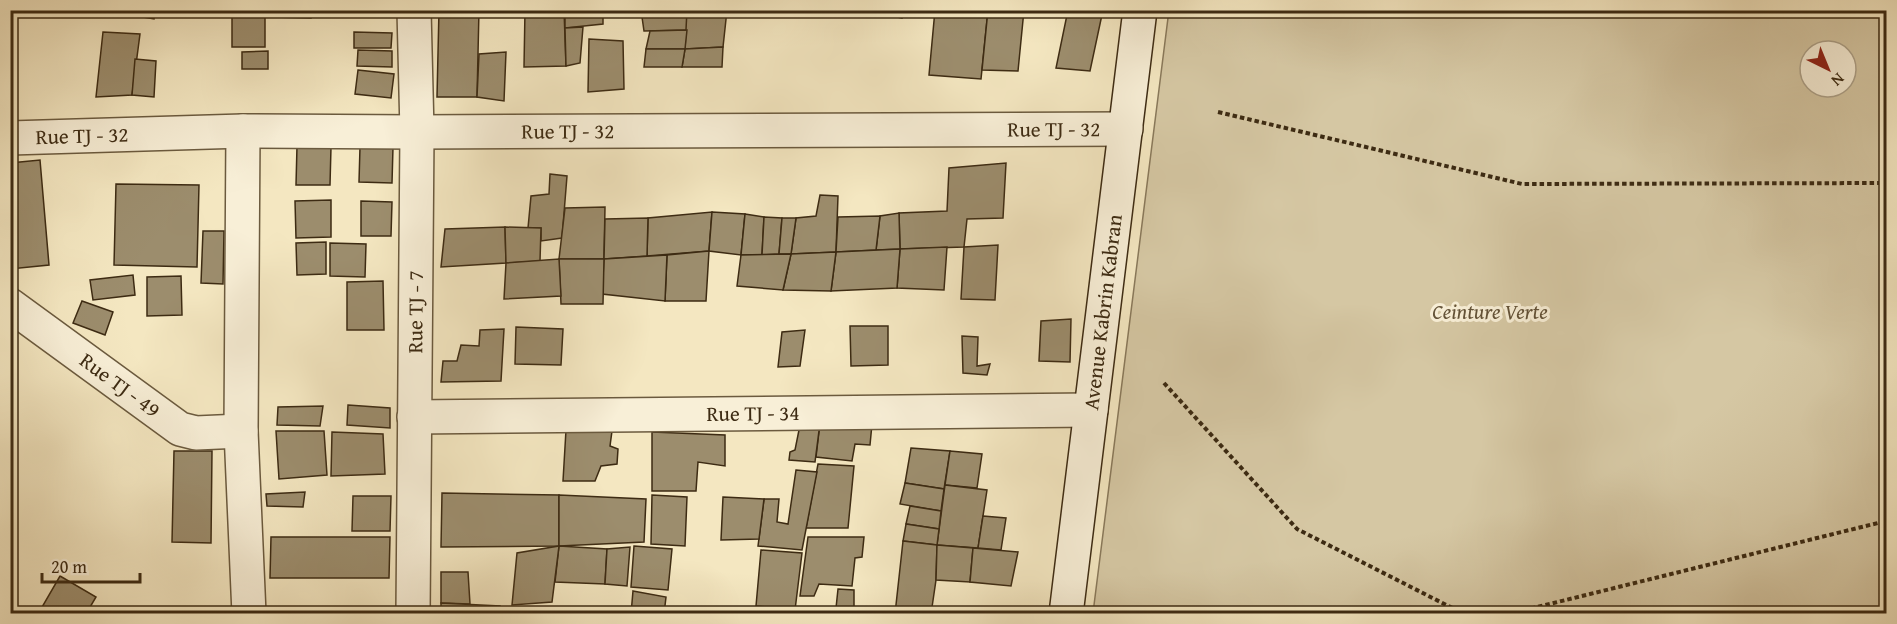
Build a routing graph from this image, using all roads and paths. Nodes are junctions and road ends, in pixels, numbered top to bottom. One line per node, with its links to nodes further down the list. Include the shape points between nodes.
1 (414, 10): 6 (street, Rue TJ - 7)
2 (1140, 10): 4 (street, Avenue Kabrin Kabran)
3 (1218, 112): 8 (path, via 1521,184)
4 (1126, 129): 6 (street, Rue TJ - 32); 11 (street, Avenue Kabrin Kabran)
5 (243, 131): 6 (street, Rue TJ - 32); 7 (street, Rue TJ - 32); 13 (street)
6 (417, 132): 12 (street, Rue TJ - 7)
7 (10, 138)
8 (1887, 183)
9 (10, 305): 13 (street, Rue TJ - 49, via 180,429 196,433)
10 (1164, 383): 18 (path, via 1297,529)
11 (1091, 410): 12 (street, Rue TJ - 34); 17 (street, Avenue Kabrin Kabran)
12 (414, 417): 16 (street, Rue TJ - 7)
13 (241, 431): 15 (street)
14 (1887, 521): 19 (path)
15 (249, 614)
16 (413, 614)
17 (1066, 614)
18 (1464, 614)
19 (1509, 614)

